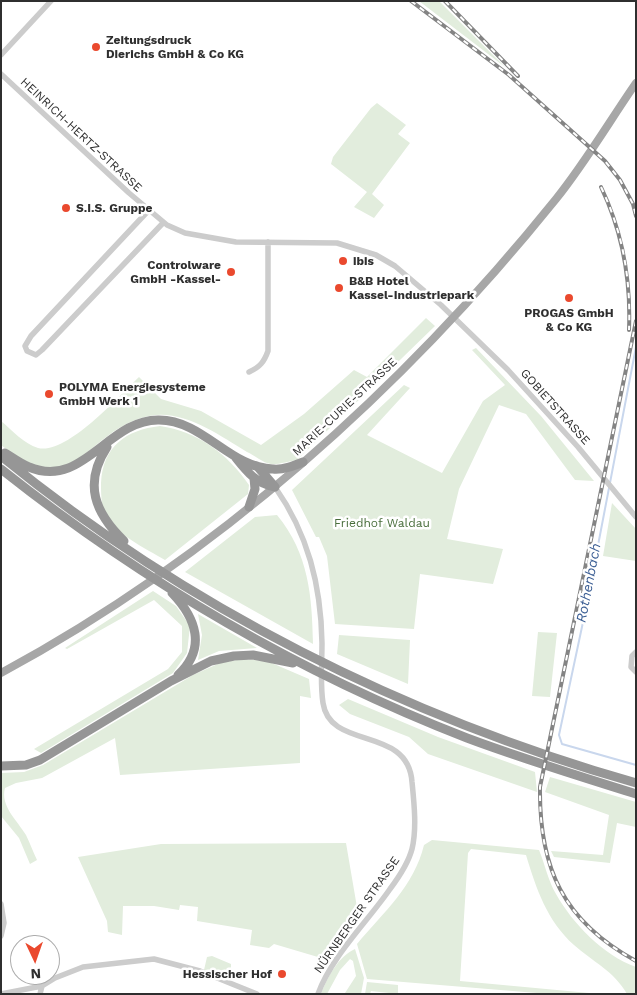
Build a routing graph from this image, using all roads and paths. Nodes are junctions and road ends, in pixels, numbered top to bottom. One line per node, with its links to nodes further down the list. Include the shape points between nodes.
1 (51, 1): 2 (street)
2 (1, 54)
3 (1, 74): 5 (street, HEINRICH-HERTZ-STRASSE)
4 (636, 83): 8 (main road, MARIE-CURIE-STRASSE, via 557,197)
5 (148, 211): 6 (street, HEINRICH-HERTZ-STRASSE); 6 (street, via 27,340 27,351 36,354 42,350)
6 (163, 223): 7 (street, HEINRICH-HERTZ-STRASSE, via 209,239)
7 (268, 242): 8 (street, HEINRICH-HERTZ-STRASSE, via 337,243 376,255 395,266); 9 (street, via 268,351 265,360)
8 (453, 317): 14 (main road, MARIE-CURIE-STRASSE, via 396,377); 20 (street, GOBIETSTRASSE, via 536,400)
9 (249, 372)
10 (115, 436): 11 (highway, via 83,462 58,471 28,467); 13 (highway, via 147,420 173,421 197,430); 21 (highway, via 96,469 95,497 105,522)
11 (1, 451)
12 (1, 456): 21 (highway)
13 (234, 456): 15 (highway); 17 (highway)
14 (303, 462): 15 (highway, via 274,470); 18 (main road, MARIE-CURIE-STRASSE)
15 (257, 466): 18 (highway)
16 (1, 469): 22 (highway)
17 (254, 478): 18 (highway); 19 (highway, via 255,489)
18 (275, 487): 19 (main road, MARIE-CURIE-STRASSE); 38 (street, NÜRNBERGER STRASSE, via 300,530 316,577 322,629 322,703 326,714 347,732 381,742 395,750 406,761 412,780 414,840 407,862 331,967)
19 (249, 507): 26 (main road, MARIE-CURIE-STRASSE, via 139,589)
20 (636, 517)
21 (134, 552): 29 (highway, via 181,584 344,674 399,700 535,752)
22 (171, 591): 24 (highway); 27 (highway, via 190,615 195,638 187,665)
23 (636, 652): 25 (street, via 631,662)
24 (306, 666): 27 (highway, via 262,656 234,656 211,661); 29 (highway, via 467,738 532,762)
25 (636, 672)
26 (1, 673)
27 (171, 681): 28 (highway, via 40,760 26,765)
28 (1, 766)
29 (561, 766): 30 (highway); 31 (highway)
30 (636, 783)
31 (636, 794)
32 (1, 904): 33 (street, via 4,922)
33 (1, 936)
34 (42, 986): 35 (street); 36 (street); 37 (street, via 83,967 154,959 200,971)
35 (1, 994)
36 (40, 994)
37 (257, 994)
38 (318, 994)

